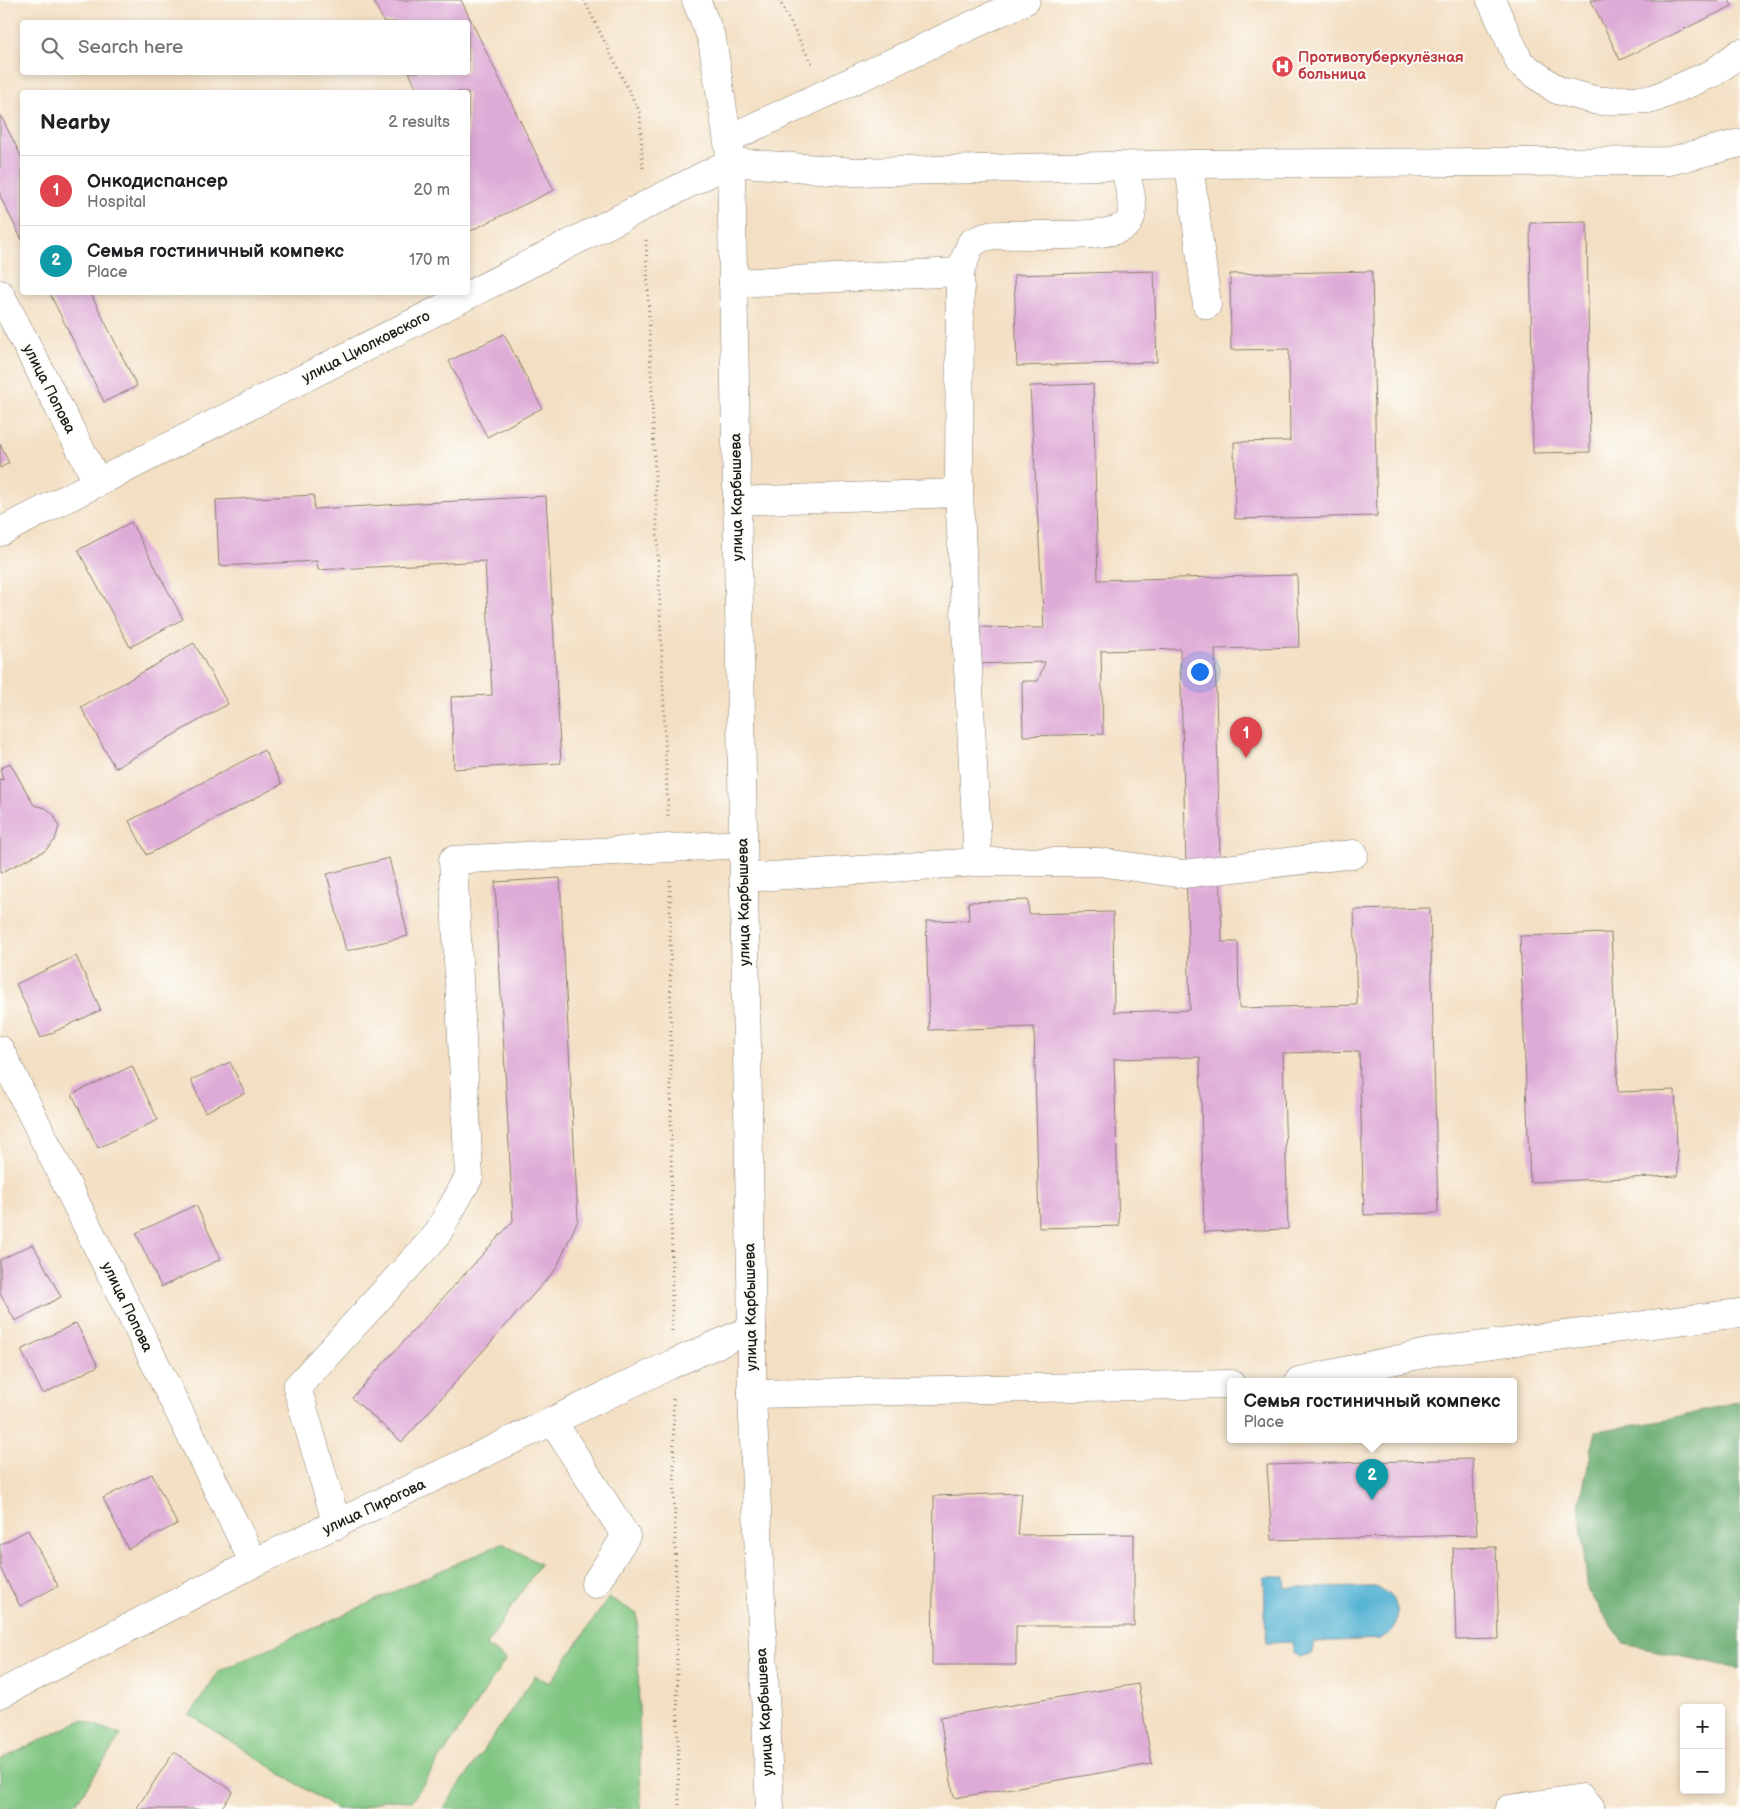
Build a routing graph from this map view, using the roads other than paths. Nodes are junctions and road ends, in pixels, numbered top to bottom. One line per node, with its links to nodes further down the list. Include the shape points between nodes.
1 (696, 0): 6 (street, улица Карбышева, via 712,38)
2 (1026, 0): 6 (street, улица Циолковского, via 826,94)
3 (1491, 0): 4 (street, via 1520,63 1556,90 1598,101 1653,99 1713,73)
4 (1740, 53)
5 (1740, 143): 7 (street, via 1670,161)
6 (729, 150): 8 (street, via 855,172); 10 (street, улица Карбышева); 12 (street, улица Циолковского, via 644,206)
7 (1189, 164): 8 (street); 14 (street)
8 (1125, 167): 9 (street, via 1132,212 1130,222 1124,228 1099,234 988,236 971,243)
9 (960, 272): 10 (street); 16 (street)
10 (733, 283): 17 (street, улица Карбышева)
11 (0, 294): 15 (street, улица Попова)
12 (470, 294)
13 (469, 295): 15 (street, улица Циолковского)
14 (1206, 305)
15 (98, 483): 18 (street, улица Циолковского)
16 (959, 493): 17 (street); 21 (street)
17 (737, 501): 19 (street, улица Карбышева)
18 (0, 532)
19 (743, 844): 22 (street, улица Карбышева); 30 (street, via 453,860 469,1177 436,1236 297,1387)
20 (1354, 854): 21 (street, via 1183,874 1099,862)
21 (978, 862): 22 (street)
22 (743, 878): 25 (street, улица Карбышева)
23 (0, 1050): 31 (street, улица Попова)
24 (1740, 1313): 26 (street, via 1436,1351)
25 (752, 1329): 28 (street, улица Карбышева); 29 (street, улица Пирогова)
26 (1313, 1378)
27 (1227, 1384): 28 (street)
28 (752, 1394): 34 (street, улица Карбышева)
29 (553, 1422): 30 (street, улица Пирогова); 32 (street, via 626,1536)
30 (337, 1525): 31 (street, улица Пирогова)
31 (254, 1563): 33 (street, улица Пирогова)
32 (594, 1584)
33 (0, 1694)
34 (770, 1809)
35 (1509, 1809): 36 (street, via 1582,1798)
36 (1591, 1809)

